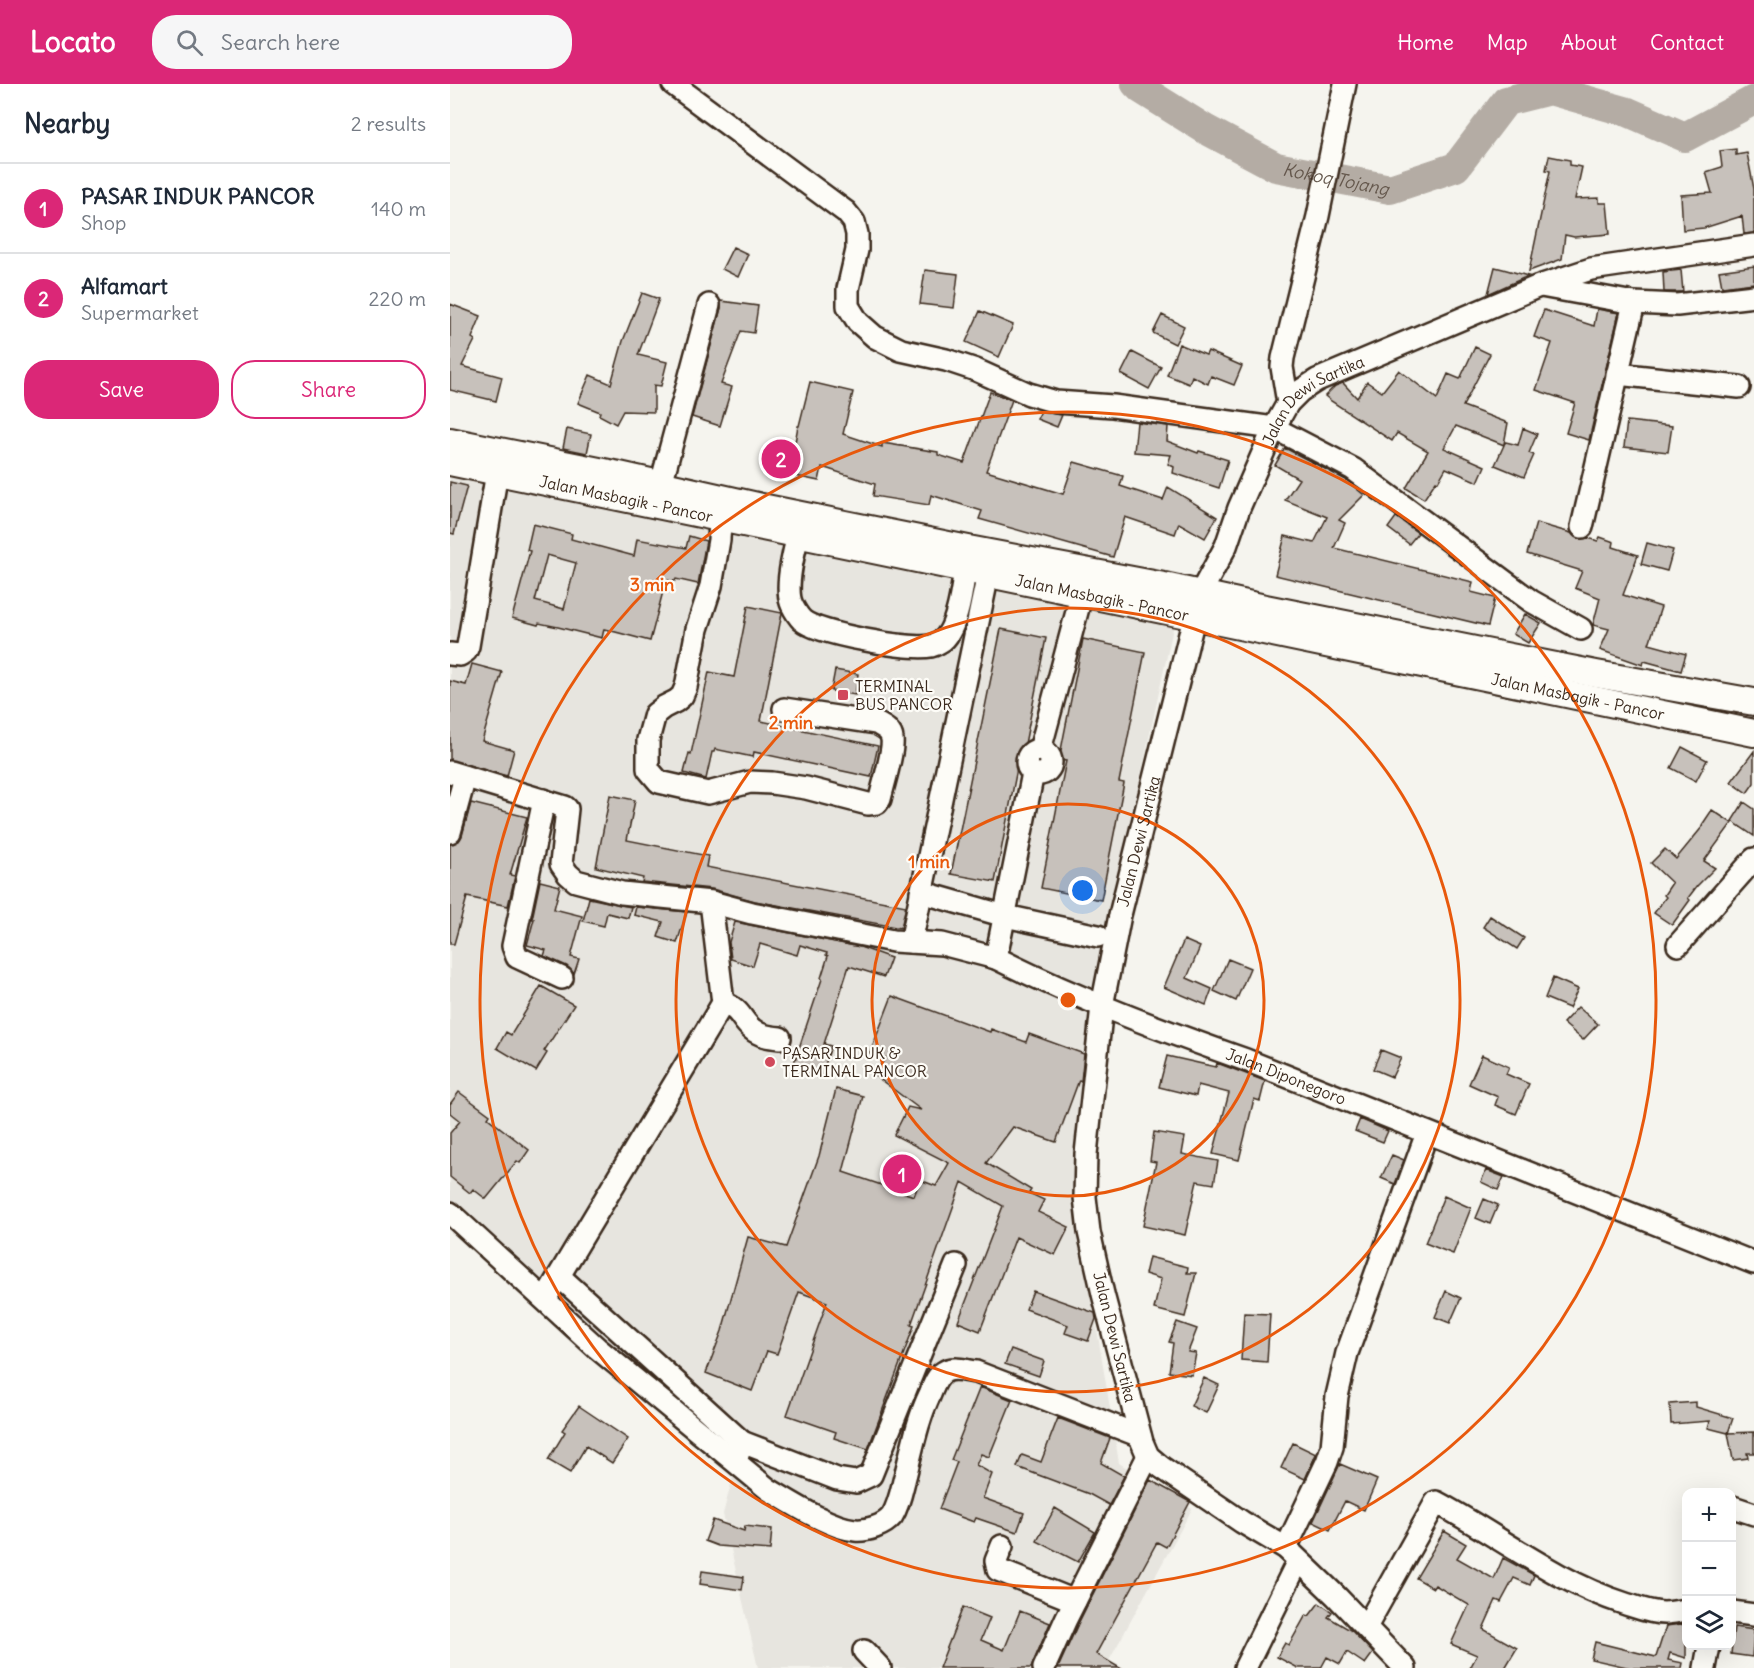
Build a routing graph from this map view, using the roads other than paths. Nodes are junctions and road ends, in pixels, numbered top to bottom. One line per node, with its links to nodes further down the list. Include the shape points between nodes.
1 (673, 84): 11 (street, via 846,212 854,222 857,250 848,306 875,337 901,350 976,370 1056,402)
2 (1345, 84): 10 (street, via 1318,216 1282,358)
3 (1754, 245): 4 (street, Jalan Dewi Sartika, via 1606,266)
4 (1539, 286): 6 (street); 10 (street, Jalan Dewi Sartika, via 1317,380)
5 (1754, 296): 6 (street, via 1677,305)
6 (1634, 303): 8 (street)
7 (709, 305): 15 (street)
8 (1617, 374): 9 (street); 18 (street)
9 (1739, 387)
10 (1288, 403): 11 (street, Jalan Dewi Sartika)
11 (1274, 428): 21 (street, Jalan Dewi Sartika, via 1226,546); 22 (street, via 1353,469 1531,601)
12 (450, 441): 15 (main road, Jalan Masbagik - Pancor)
13 (450, 462): 14 (main road, Jalan Masbagik - Pancor)
14 (497, 472): 16 (main road, Jalan Masbagik - Pancor); 23 (street, via 468,646 460,655)
15 (661, 484): 16 (main road, Jalan Masbagik - Pancor)
16 (723, 509): 17 (main road, Jalan Masbagik - Pancor); 25 (street, via 711,586 697,629 686,687 682,696 655,714 648,740 648,769 659,782 708,793 750,782 772,783 877,803 892,748 888,729 876,723)
17 (800, 525): 19 (main road, Jalan Masbagik - Pancor); 19 (street, via 789,590 791,604 802,620 826,631 891,644 933,646 944,640)
18 (1582, 527)
19 (974, 564): 20 (main road, Jalan Masbagik - Pancor); 21 (main road, Jalan Masbagik - Pancor, via 1152,583); 31 (street)
20 (1082, 593): 21 (main road, Jalan Masbagik - Pancor); 33 (street, via 1040,750 1050,756 1051,766 1044,774 1032,773)
21 (1197, 605): 24 (main road, Jalan Masbagik - Pancor); 26 (main road, Jalan Masbagik - Pancor, via 1484,675); 40 (street, Jalan Dewi Sartika, via 1120,915)
22 (1581, 629)
23 (450, 654)
24 (1754, 702)
25 (784, 709)
26 (1754, 733)
27 (458, 774): 28 (street); 29 (street)
28 (544, 800): 32 (street, Jalan Diponegoro, via 566,808 561,864 576,881 622,893); 38 (street, via 513,946 517,957)
29 (450, 832)
30 (1754, 859): 36 (street)
31 (921, 892): 33 (street); 35 (street)
32 (711, 903): 35 (street, Jalan Diponegoro, via 844,932); 39 (street)
33 (1005, 916): 34 (street); 37 (street)
34 (1098, 936)
35 (911, 942): 37 (street, Jalan Diponegoro, via 942,944)
36 (1678, 945)
37 (996, 958): 40 (street, Jalan Diponegoro)
38 (561, 978)
39 (723, 1003): 41 (street, via 741,1013 751,1029 762,1036); 46 (street)
40 (1102, 1006): 42 (street, Jalan Diponegoro); 48 (street, Jalan Dewi Sartika, via 1084,1197 1103,1294)
41 (780, 1038)
42 (1427, 1133): 44 (street, Jalan Diponegoro); 53 (street, via 1347,1353 1337,1396 1332,1448)
43 (450, 1213): 47 (street)
44 (1754, 1263)
45 (956, 1264): 49 (street, via 872,1475 856,1482 837,1479)
46 (559, 1276): 47 (street); 49 (street)
47 (545, 1299): 49 (street, via 597,1348)
48 (1144, 1446): 49 (street, via 976,1372 946,1370 937,1377 920,1415 891,1518 866,1530 835,1525 768,1489); 53 (street, via 1161,1467); 54 (street)
49 (739, 1452)
50 (1736, 1508): 51 (street)
51 (1754, 1514)
52 (1002, 1546): 54 (street, via 996,1561 998,1570)
53 (1292, 1554): 58 (street); 63 (street)
54 (1075, 1601): 62 (street)
55 (1682, 1610): 58 (street, via 1644,1610 1607,1598 1554,1573 1436,1502)
56 (1736, 1613): 57 (street)
57 (1754, 1615)
58 (1366, 1627): 64 (street)
59 (1708, 1650): 65 (street)
60 (864, 1651): 61 (street)
61 (880, 1668)
62 (1044, 1668)
63 (1245, 1668)
64 (1405, 1668)
65 (1705, 1668)

